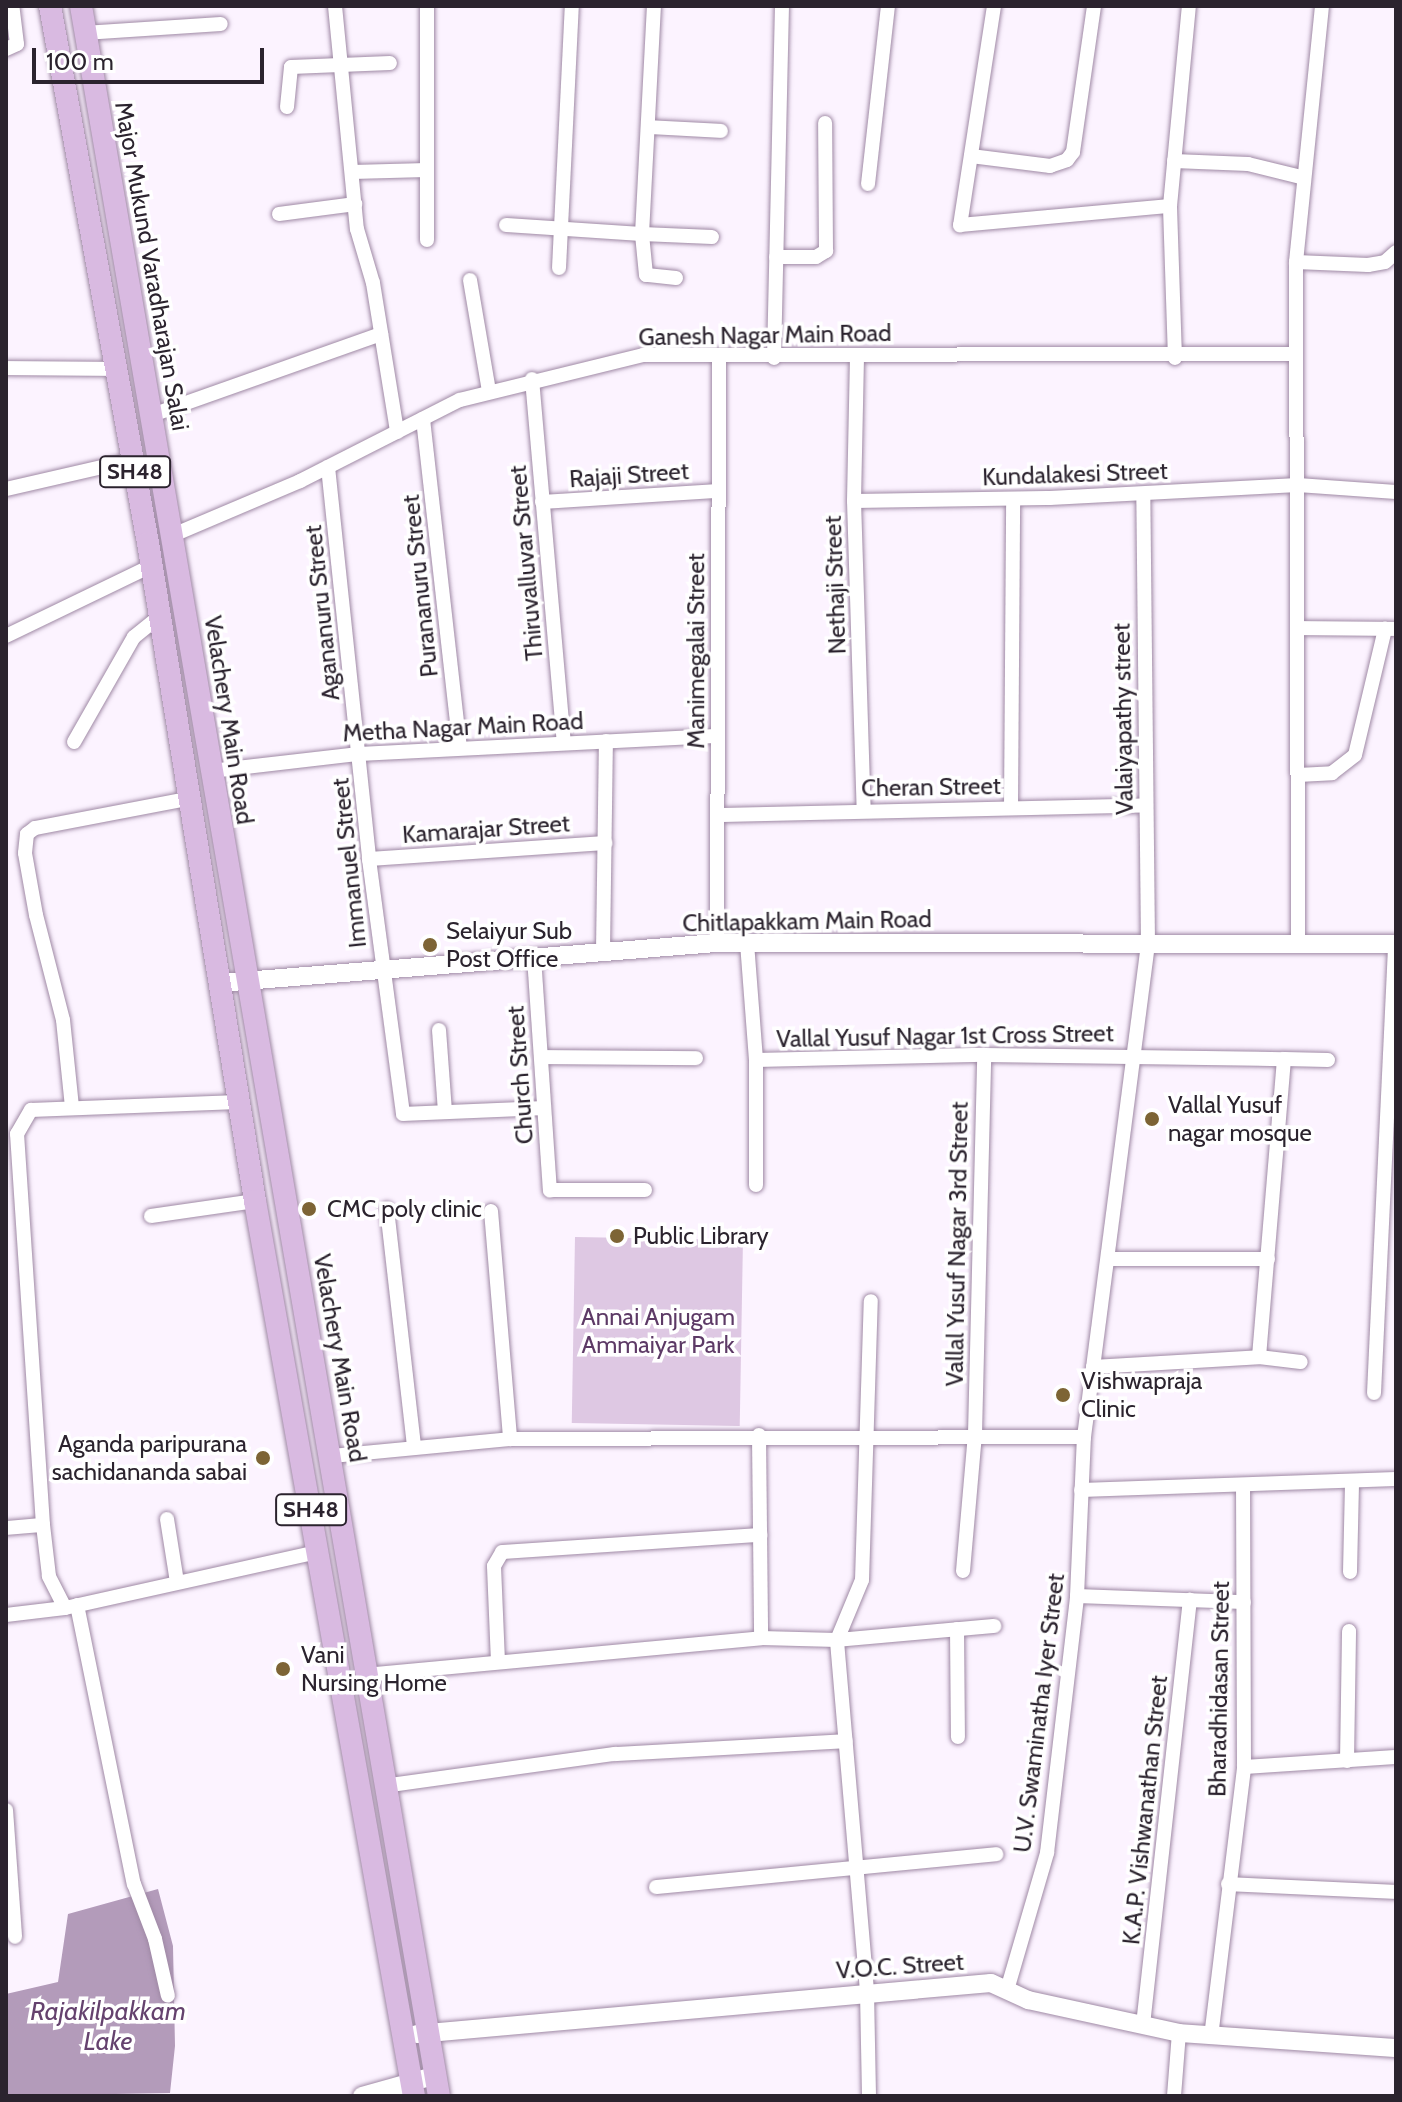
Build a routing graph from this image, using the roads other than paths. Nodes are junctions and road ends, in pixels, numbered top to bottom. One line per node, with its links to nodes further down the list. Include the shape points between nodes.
1 (12, 6): 16 (street, via 17,44)
2 (50, 6): 50 (main road, SH48)
3 (81, 6): 15 (main road, Major Mukund Varadharajan Salai / SH48)
4 (335, 6): 18 (street)
5 (427, 6): 25 (street)
6 (572, 6): 33 (street)
7 (654, 6): 21 (street)
8 (782, 6): 38 (street)
9 (888, 6): 28 (street)
10 (994, 6): 23 (street)
11 (1094, 6): 23 (street, via 1073,152 1067,160 1050,166)
12 (1189, 6): 24 (street)
13 (1322, 6): 27 (street)
14 (221, 24): 15 (street)
15 (84, 33): 53 (main road, Major Mukund Varadharajan Salai / SH48)
16 (6, 49)
17 (390, 63): 18 (street)
18 (341, 67): 19 (street, via 289,69); 26 (street)
19 (287, 107)
20 (825, 123): 38 (street, via 826,251 816,257)
21 (648, 127): 22 (street); 34 (street)
22 (721, 131)
23 (971, 156): 30 (street, via 960,225)
24 (1174, 161): 27 (street, via 1248,164); 30 (street)
25 (427, 170): 26 (street); 36 (street)
26 (352, 172): 29 (street)
27 (1301, 177): 39 (street)
28 (868, 184)
29 (355, 204): 31 (street); 43 (street)
30 (1170, 206): 48 (street)
31 (279, 214)
32 (506, 225): 33 (street)
33 (562, 230): 34 (street); 40 (street)
34 (642, 234): 35 (street); 41 (street, via 646,275)
35 (712, 237)
36 (427, 240)
37 (1396, 252): 39 (street, via 1385,262 1368,265)
38 (776, 257): 47 (street)
39 (1296, 262): 44 (street)
40 (559, 268)
41 (676, 278)
42 (470, 280): 52 (street)
43 (381, 334): 53 (street); 55 (street)
44 (1296, 354): 48 (street, Ganesh Nagar Main Road, via 1263,350); 58 (street)
45 (857, 357): 47 (street, Ganesh Nagar Main Road); 48 (street, Ganesh Nagar Main Road); 64 (street, Nethaji Street)
46 (719, 358): 47 (street, Ganesh Nagar Main Road); 51 (street, Ganesh Nagar Main Road, via 643,355); 60 (street, Manimegalai Street)
47 (774, 358)
48 (1175, 358)
49 (6, 368): 50 (street)
50 (117, 369): 56 (main road, SH48)
51 (532, 379): 52 (street, Ganesh Nagar Main Road); 65 (street, Thiruvalluvar Street)
52 (489, 391): 54 (street, Ganesh Nagar Main Road)
53 (152, 415): 66 (main road, Major Mukund Varadharajan Salai / SH48)
54 (423, 419): 55 (street, Ganesh Nagar Main Road); 76 (street, Purananuru Street)
55 (397, 432): 57 (street, Ganesh Nagar Main Road)
56 (133, 460): 59 (street); 67 (main road, SH48)
57 (328, 467): 66 (street, Ganesh Nagar Main Road); 77 (street, Agananuru Street)
58 (1298, 485): 61 (street, Kundalakesi Street); 62 (street, Kundalakesi Street); 69 (street)
59 (6, 489)
60 (719, 491): 65 (street, Rajaji Street); 72 (street, Manimegalai Street)
61 (1396, 492)
62 (1143, 494): 63 (street, Kundalakesi Street); 81 (street, Valaiyapathy street)
63 (1013, 499): 64 (street, Kundalakesi Street); 82 (street)
64 (854, 501): 83 (street, Nethaji Street)
65 (542, 502): 75 (street, Thiruvalluvar Street)
66 (173, 535): 78 (main road, Velachery Main Road / SH48)
67 (151, 566): 68 (main road, SH48); 71 (street)
68 (159, 617): 74 (street, via 134,637); 80 (main road, SH48)
69 (1298, 628): 70 (street); 79 (street)
70 (1390, 629): 79 (street, via 1355,755 1332,773)
71 (6, 636)
72 (718, 736): 73 (street, Metha Nagar Main Road); 84 (street, Manimegalai Street)
73 (606, 741): 75 (street, Metha Nagar Main Road); 85 (street)
74 (74, 742)
75 (564, 743): 76 (street, Metha Nagar Main Road)
76 (460, 748): 77 (street, Metha Nagar Main Road)
77 (359, 754): 78 (street, Metha Nagar Main Road); 86 (street, Immanuel Street)
78 (211, 771): 95 (main road, Velachery Main Road / SH48)
79 (1298, 775): 87 (street)
80 (187, 799): 96 (main road, SH48); 106 (street, via 35,828 27,834 25,853 36,915 63,1020)
81 (1146, 805): 82 (street, Cheran Street); 90 (street, Valaiyapathy street)
82 (1011, 807): 83 (street, Cheran Street)
83 (864, 811): 84 (street, Cheran Street)
84 (718, 815): 88 (street, Manimegalai Street)
85 (605, 843): 86 (street, Kamarajar Street); 92 (street)
86 (369, 859): 94 (street, Immanuel Street)
87 (1298, 941): 90 (street, Chitlapakkam Main Road); 91 (street, Chitlapakkam Main Road)
88 (717, 943): 89 (street, Chitlapakkam Main Road); 92 (street, Chitlapakkam Main Road)
89 (747, 943): 90 (street, Chitlapakkam Main Road); 103 (street)
90 (1148, 943): 99 (street, Valaiyapathy street)
91 (1396, 944): 112 (street)
92 (603, 951): 93 (street, Chitlapakkam Main Road)
93 (534, 957): 94 (street, Chitlapakkam Main Road); 100 (street, Church Street)
94 (383, 968): 95 (street, Chitlapakkam Main Road); 108 (street, Immanuel Street, via 403,1114)
95 (244, 979): 96 (street, Chitlapakkam Main Road); 130 (main road, Velachery Main Road / SH48)
96 (219, 983): 105 (main road, SH48)
97 (439, 1030): 108 (street)
98 (984, 1055): 99 (street, Vallal Yusuf Nagar 1st Cross Street); 103 (street, Vallal Yusuf Nagar 1st Cross Street); 124 (street, Vallal Yusuf Nagar 3rd Street)
99 (1135, 1056): 102 (street, Vallal Yusuf Nagar 1st Cross Street); 117 (street, Valaiyapathy street)
100 (541, 1057): 101 (street); 107 (street, Church Street)
101 (696, 1058)
102 (1284, 1059): 104 (street, Vallal Yusuf Nagar 1st Cross Street); 118 (street)
103 (756, 1060): 110 (street)
104 (1328, 1060)
105 (238, 1102): 106 (street); 113 (main road, SH48)
106 (72, 1107): 109 (street, via 31,1110)
107 (544, 1108): 108 (street); 111 (street, Church Street, via 550,1190)
108 (445, 1112)
109 (11, 1134): 136 (street)
110 (756, 1185)
111 (645, 1190)
112 (1390, 1199): 123 (street)
113 (255, 1201): 116 (street); 139 (main road, SH48)
114 (387, 1209): 129 (street)
115 (491, 1211): 128 (street)
116 (151, 1216)
117 (1108, 1259): 118 (street); 122 (street, U.V. Swaminatha Iyer Street)
118 (1268, 1259): 120 (street)
119 (871, 1301): 126 (street)
120 (1259, 1357): 121 (street); 122 (street)
121 (1301, 1362)
122 (1093, 1367): 127 (street, U.V. Swaminatha Iyer Street)
123 (1374, 1393)
124 (975, 1434): 126 (street); 127 (street); 140 (street, Vallal Yusuf Nagar 3rd Street)
125 (759, 1435): 126 (street); 128 (street); 138 (street)
126 (866, 1435): 152 (street, via 862,1580)
127 (1084, 1437): 134 (street, U.V. Swaminatha Iyer Street)
128 (510, 1439): 129 (street)
129 (414, 1447): 130 (street)
130 (331, 1456): 154 (main road, Velachery Main Road / SH48)
131 (1396, 1479): 132 (street)
132 (1352, 1481): 133 (street); 141 (street)
133 (1243, 1485): 134 (street); 145 (street, Bharadhidasan Street)
134 (1081, 1490): 143 (street, U.V. Swaminatha Iyer Street)
135 (167, 1519): 142 (street)
136 (43, 1525): 137 (street); 146 (street, via 49,1576)
137 (6, 1528)
138 (760, 1535): 151 (street); 153 (street, via 502,1552 494,1566)
139 (318, 1552): 142 (street); 174 (main road, SH48)
140 (963, 1571)
141 (1350, 1572)
142 (177, 1582): 146 (street)
143 (1077, 1596): 144 (street); 168 (street, U.V. Swaminatha Iyer Street, via 1047,1853)
144 (1190, 1600): 145 (street); 171 (street, K.A.P. Vishwanathan Street)
145 (1244, 1602): 159 (street, Bharadhidasan Street)
146 (71, 1606): 147 (street); 170 (street, via 132,1874)
147 (6, 1615)
148 (994, 1626): 149 (street)
149 (957, 1629): 152 (street); 155 (street)
150 (1349, 1631): 158 (street)
151 (761, 1638): 152 (street); 153 (street)
152 (837, 1640): 156 (street)
153 (498, 1662): 154 (street)
154 (365, 1675): 160 (main road, Velachery Main Road / SH48)
155 (958, 1737)
156 (846, 1741): 160 (street, via 615,1754); 163 (street)
157 (1396, 1757): 158 (street)
158 (1347, 1761): 159 (street)
159 (1244, 1767): 164 (street, Bharadhidasan Street)
160 (383, 1786): 172 (main road, Velachery Main Road / SH48)
161 (6, 1810): 167 (street)
162 (996, 1854): 163 (street)
163 (857, 1868): 165 (street); 169 (street)
164 (1228, 1884): 166 (street); 175 (street, Bharadhidasan Street)
165 (656, 1887)
166 (1396, 1892)
167 (15, 1937)
168 (1007, 1990): 169 (street, V.O.C. Street, via 991,1983); 171 (street, V.O.C. Street)
169 (867, 1991): 172 (street, V.O.C. Street); 180 (street)
170 (168, 1996)
171 (1143, 2025): 173 (street, V.O.C. Street)
172 (426, 2032): 174 (street, V.O.C. Street); 177 (main road, Velachery Main Road / SH48)
173 (1179, 2033): 175 (street, V.O.C. Street); 181 (street)
174 (401, 2037): 178 (main road, SH48)
175 (1211, 2037): 176 (street, V.O.C. Street)
176 (1396, 2048)
177 (436, 2086): 178 (street)
178 (411, 2088): 179 (street)
179 (362, 2096)
180 (869, 2096)
181 (1174, 2096)

